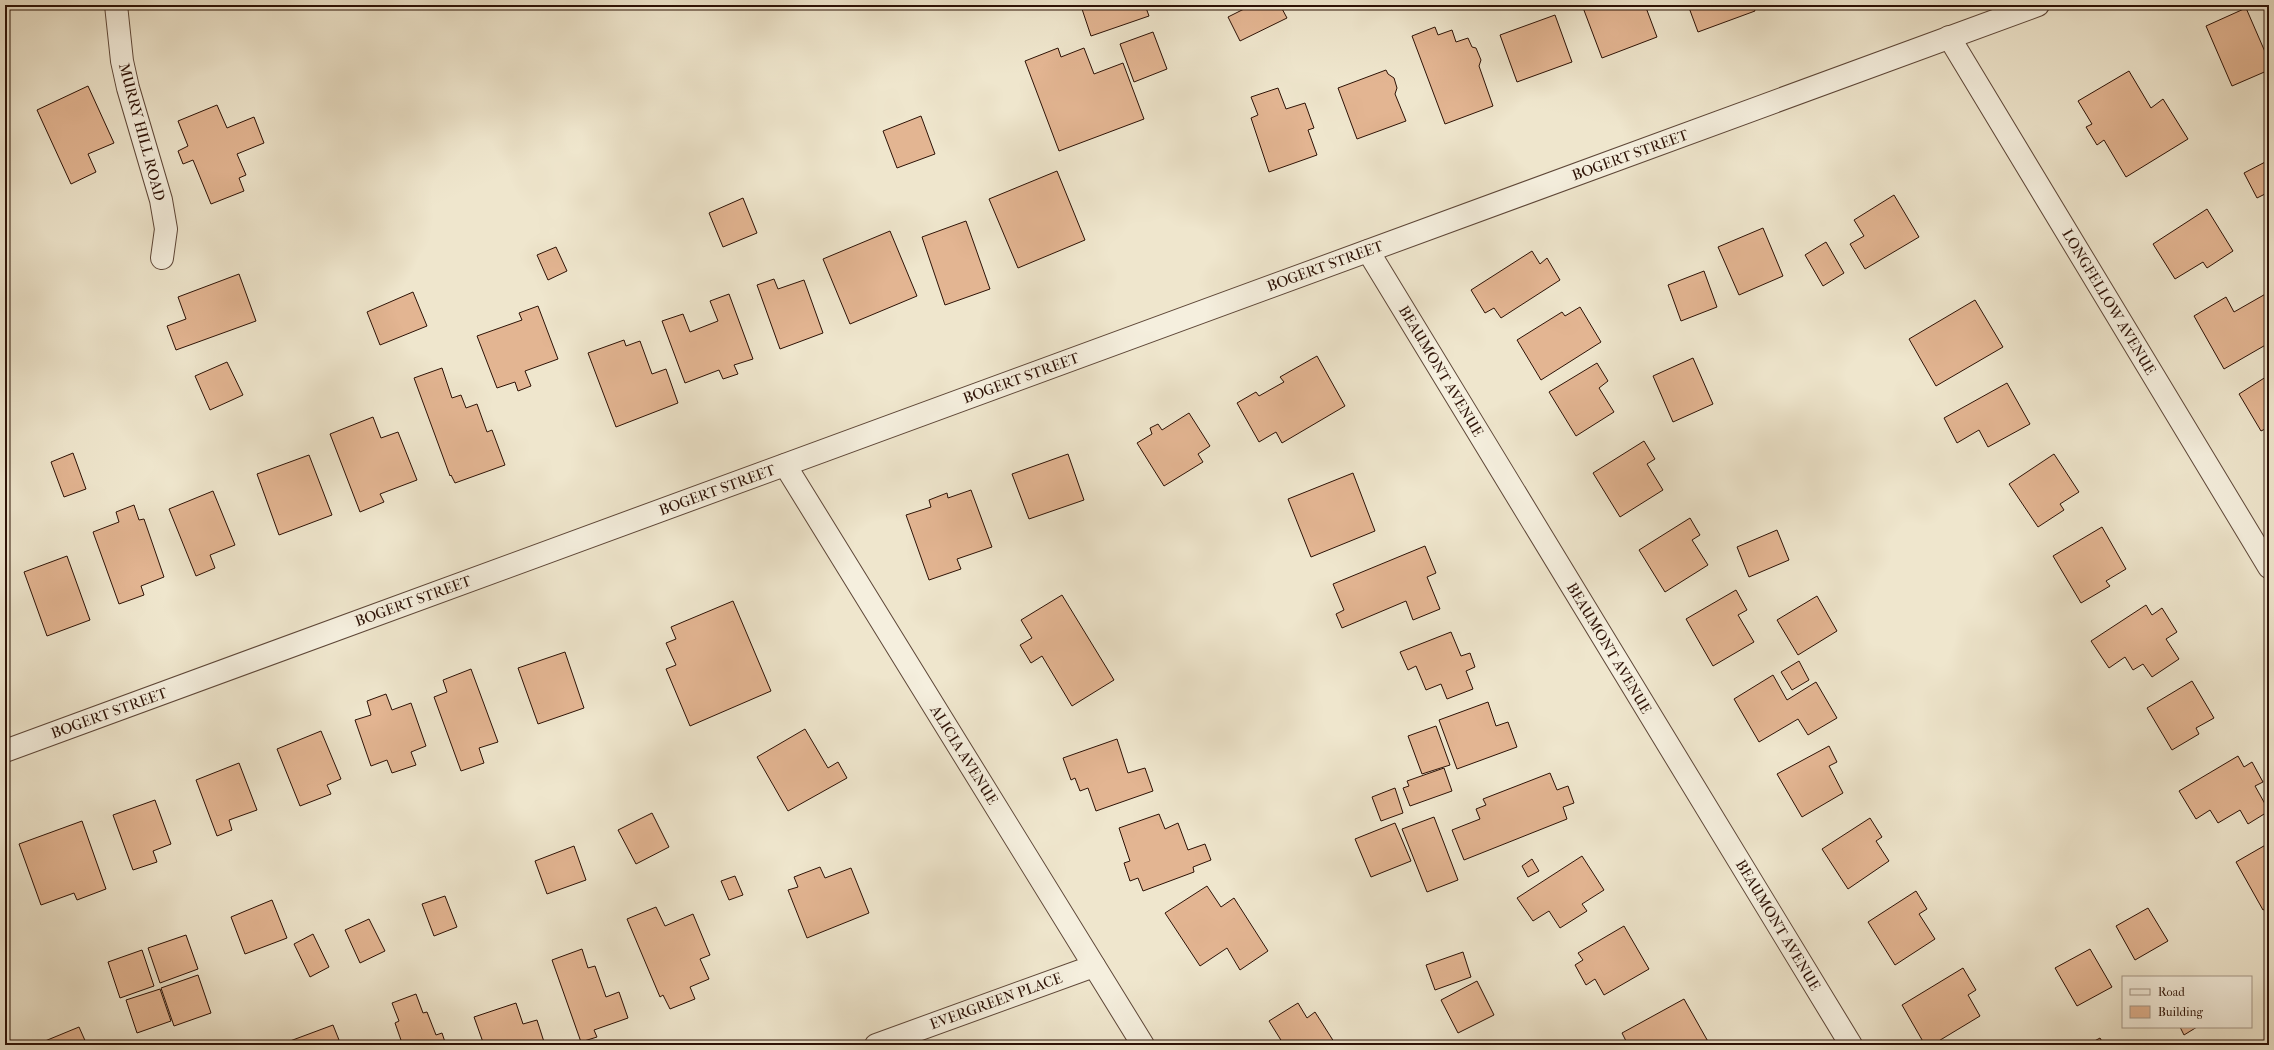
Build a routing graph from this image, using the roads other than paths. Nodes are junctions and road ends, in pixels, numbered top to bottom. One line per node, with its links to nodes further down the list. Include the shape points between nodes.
1 (116, 5): 5 (street, MURRY HILL ROAD, via 122,61 128,88 161,200 166,229)
2 (2038, 5): 3 (street, BOGERT STREET)
3 (1949, 38): 4 (street, BOGERT STREET); 7 (street, LONGFELLOW AVENUE)
4 (1368, 251): 6 (street, BOGERT STREET); 12 (street, BEAUMONT AVENUE)
5 (162, 258)
6 (785, 465): 8 (street, BOGERT STREET); 9 (street, ALICIA AVENUE)
7 (2269, 567)
8 (5, 751)
9 (1094, 966): 10 (street, EVERGREEN PLACE); 11 (street, ALICIA AVENUE)
10 (876, 1045)
11 (1143, 1045)
12 (1850, 1045)

